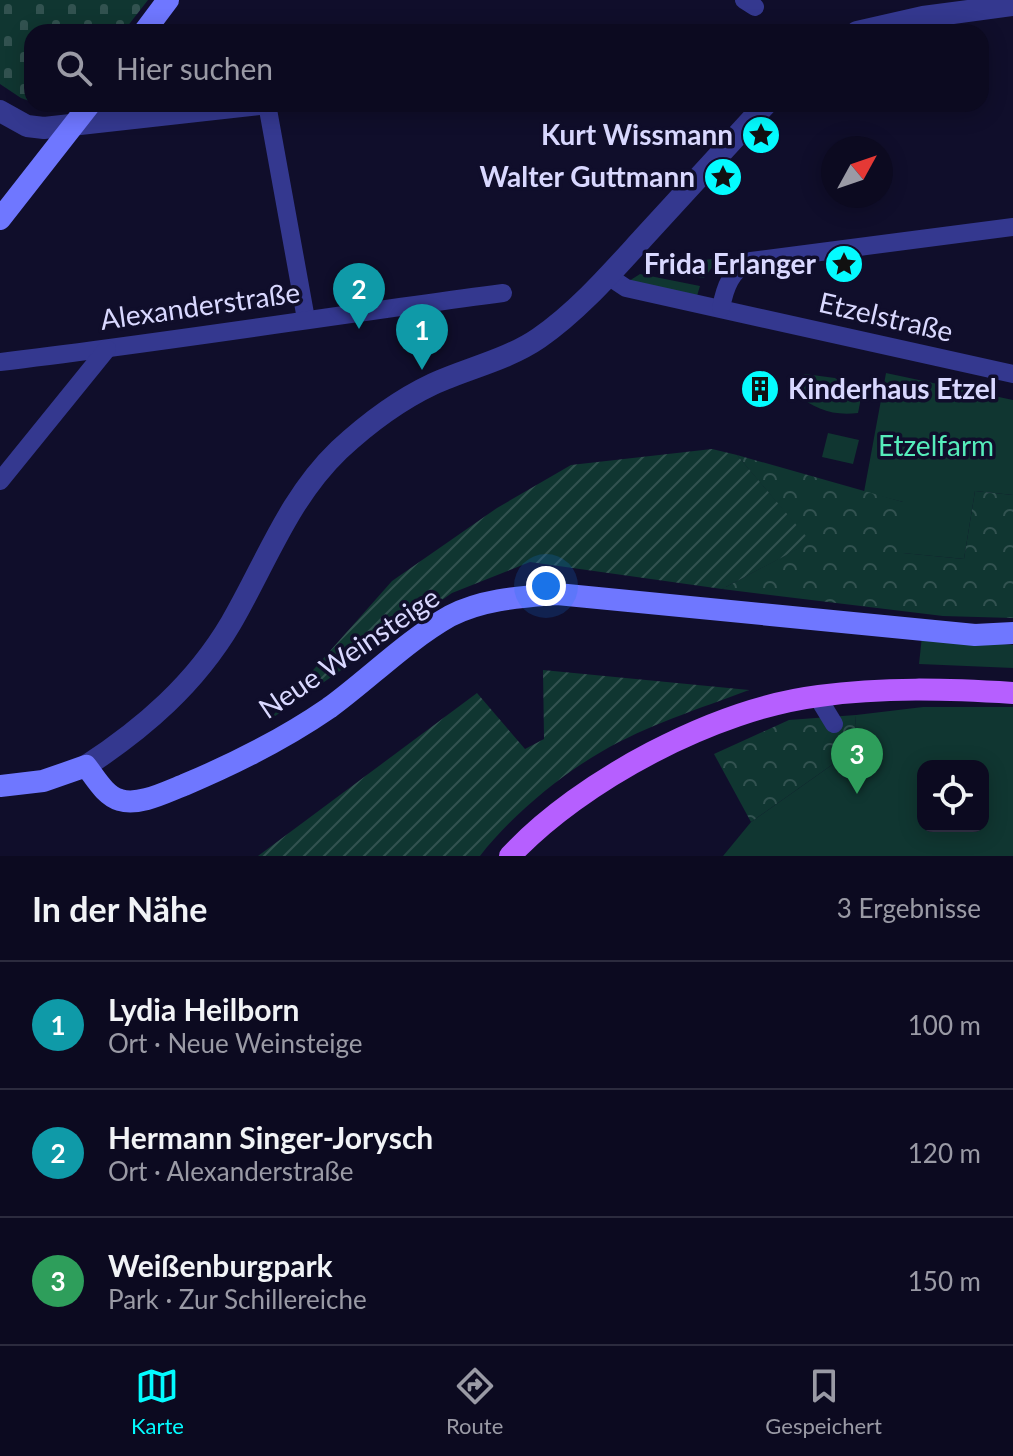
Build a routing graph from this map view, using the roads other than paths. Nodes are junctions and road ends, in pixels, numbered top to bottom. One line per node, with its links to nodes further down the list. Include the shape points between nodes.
1 (168, 0): 3 (main road)
2 (1013, 5): 4 (street)
3 (150, 24)
4 (892, 24)
5 (0, 111): 10 (street, via 27,126)
6 (83, 112): 10 (main road)
7 (185, 112): 10 (street)
8 (268, 112): 16 (street)
9 (759, 112): 13 (street)
10 (73, 124): 11 (main road)
11 (0, 219)
12 (1013, 227): 15 (street, via 751,261 731,276)
13 (608, 276): 15 (street, Etzelstraße, via 626,288); 25 (street, via 536,340 404,399 339,450 290,510 231,624 193,679 126,740)
14 (503, 293): 16 (street, Alexanderstraße)
15 (721, 308): 19 (street, Etzelstraße)
16 (306, 319): 17 (street, Alexanderstraße)
17 (107, 349): 18 (street, Alexanderstraße); 20 (street)
18 (0, 362)
19 (1013, 374)
20 (0, 481)
21 (1013, 633): 25 (main road, Neue Weinsteige, via 975,635 557,594 503,599 452,615 257,752 176,788 121,801 108,794)
22 (1013, 693): 23 (main road, via 929,689)
23 (817, 696): 24 (street); 27 (main road, via 719,723 661,747 595,785)
24 (834, 724)
25 (86, 766): 26 (main road, via 43,781)
26 (0, 786)
27 (510, 856)

